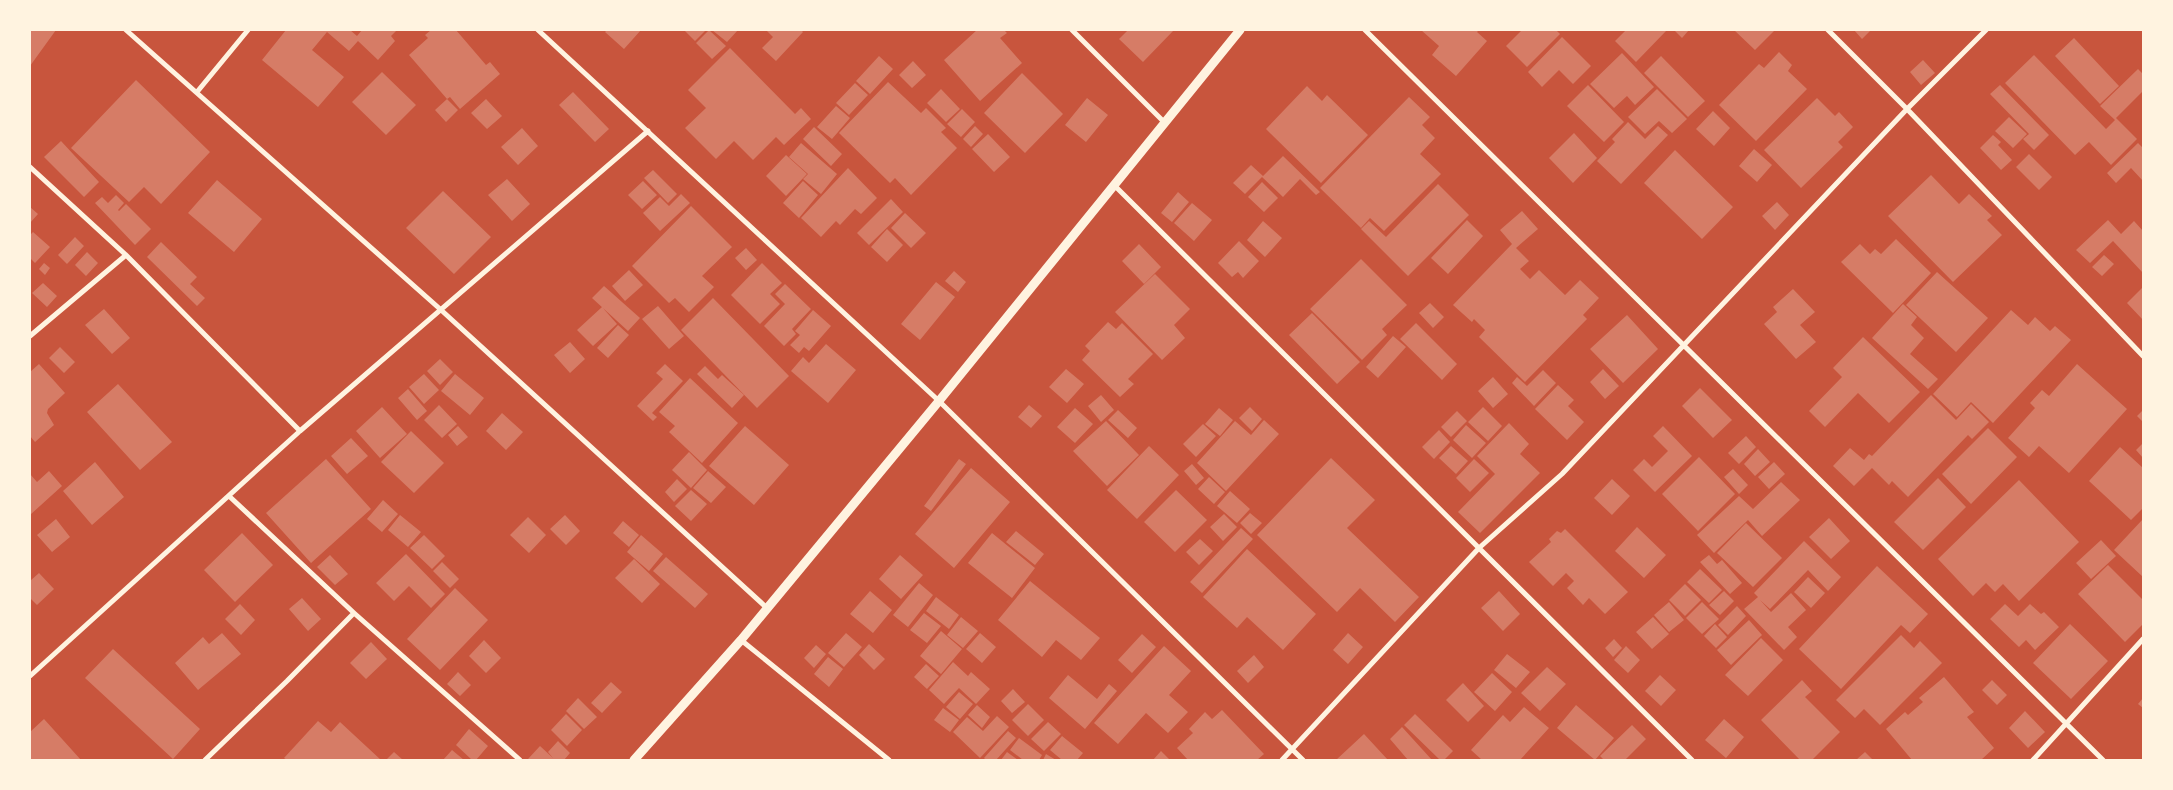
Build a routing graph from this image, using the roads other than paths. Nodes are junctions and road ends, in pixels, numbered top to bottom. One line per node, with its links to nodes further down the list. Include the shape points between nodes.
1 (126, 30): 9 (street)
2 (248, 30): 9 (street)
3 (539, 30): 12 (street)
4 (1072, 30): 11 (street)
5 (1240, 30): 11 (street)
6 (1366, 30): 18 (street)
7 (1828, 30): 10 (street)
8 (1986, 30): 10 (street)
9 (197, 92): 16 (street)
10 (1907, 109): 18 (street); 19 (street)
11 (1164, 122): 14 (street)
12 (648, 131): 16 (street); 20 (street)
13 (30, 166): 15 (street)
14 (1114, 184): 20 (street); 23 (street)
15 (126, 255): 17 (street); 21 (street)
16 (440, 310): 21 (street); 24 (street)
17 (30, 336)
18 (1684, 346): 23 (street, via 1562,474); 29 (street)
19 (2143, 356)
20 (939, 401): 24 (street); 30 (street)
21 (300, 431): 22 (street)
22 (229, 496): 25 (street); 28 (street)
23 (1479, 548): 30 (street); 37 (street)
24 (767, 608): 27 (street)
25 (354, 613): 31 (street); 32 (street)
26 (2143, 639): 29 (street)
27 (741, 640): 33 (street); 34 (street)
28 (30, 676)
29 (2067, 724): 38 (street); 39 (street)
30 (1292, 749): 35 (street); 36 (street)
31 (205, 760)
32 (520, 760)
33 (634, 760)
34 (889, 760)
35 (1282, 760)
36 (1303, 760)
37 (1692, 760)
38 (2033, 760)
39 (2103, 760)

